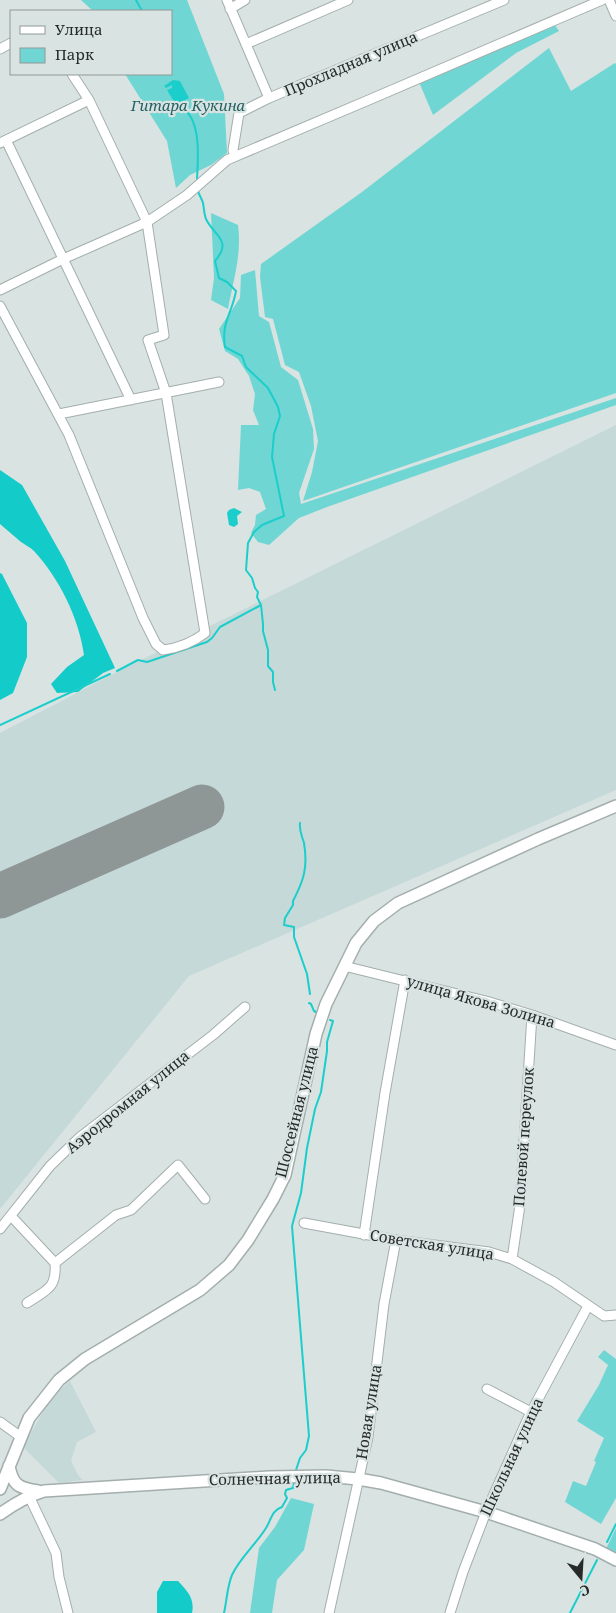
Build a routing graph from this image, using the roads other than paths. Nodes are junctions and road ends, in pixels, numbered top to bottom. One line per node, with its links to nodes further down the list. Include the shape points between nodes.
1 (245, 0): 6 (street)
2 (348, 0): 8 (street)
3 (504, 0): 10 (street, Прохладная улица)
4 (602, 0): 13 (street)
5 (609, 0): 7 (street)
6 (229, 4): 8 (street)
7 (616, 16)
8 (246, 44): 10 (street)
9 (73, 75): 11 (street)
10 (269, 98): 13 (street, Прохладная улица, via 239,113 233,150)
11 (89, 100): 12 (street); 14 (street)
12 (3, 141): 15 (street)
13 (235, 156): 14 (street)
14 (147, 222): 15 (street); 19 (street, via 164,334 148,340)
15 (64, 259): 16 (street); 20 (street)
16 (0, 290)
17 (0, 306): 21 (street)
18 (219, 382): 19 (street)
19 (166, 393): 20 (street); 21 (street, via 205,634 177,648 163,650 156,644)
20 (131, 400): 21 (street)
21 (59, 414)
22 (616, 806): 23 (main road, Шоссейная улица, via 398,904 374,922 356,943)
23 (344, 966): 24 (street, улица Якова Золина); 42 (main road, Шоссейная улица, via 316,1034 285,1175 248,1240 229,1265 200,1290 85,1359 59,1380 33,1412)
24 (405, 980): 26 (street, улица Якова Золина); 32 (street)
25 (245, 1008): 29 (street, Аэродромная улица, via 80,1137 50,1166)
26 (532, 1015): 27 (street, улица Якова Золина); 34 (street, Полевой переулок, via 520,1206)
27 (616, 1045)
28 (205, 1199): 35 (street, via 178,1165 131,1210 116,1215)
29 (11, 1216): 31 (street, Аэродромная улица); 35 (street)
30 (304, 1223): 32 (street, Советская улица)
31 (0, 1229)
32 (364, 1235): 33 (street, Советская улица)
33 (396, 1240): 34 (street, Советская улица, via 489,1252); 44 (street, Новая улица, via 384,1304 368,1438)
34 (512, 1259): 37 (street, Советская улица, via 554,1282)
35 (55, 1263): 36 (street, via 56,1278 50,1288)
36 (27, 1304)
37 (588, 1306): 38 (street, Советская улица, via 604,1316); 40 (street, Школьная улица)
38 (616, 1315)
39 (487, 1388): 40 (street)
40 (531, 1412): 48 (street, Школьная улица)
41 (0, 1422): 42 (street)
42 (21, 1437): 43 (main road, Шоссейная улица)
43 (5, 1466): 45 (main road, Шоссейная улица); 46 (main road, via 22,1488)
44 (358, 1479): 46 (main road, Солнечная улица, via 268,1477); 48 (main road, Солнечная улица); 52 (street, Новая улица)
45 (0, 1489)
46 (42, 1491): 47 (main road)
47 (29, 1496): 49 (main road); 51 (street, via 56,1553)
48 (486, 1512): 50 (main road, Солнечная улица, via 595,1549); 53 (street, Школьная улица)
49 (0, 1514)
50 (616, 1560)
51 (68, 1613)
52 (329, 1613)
53 (450, 1613)

